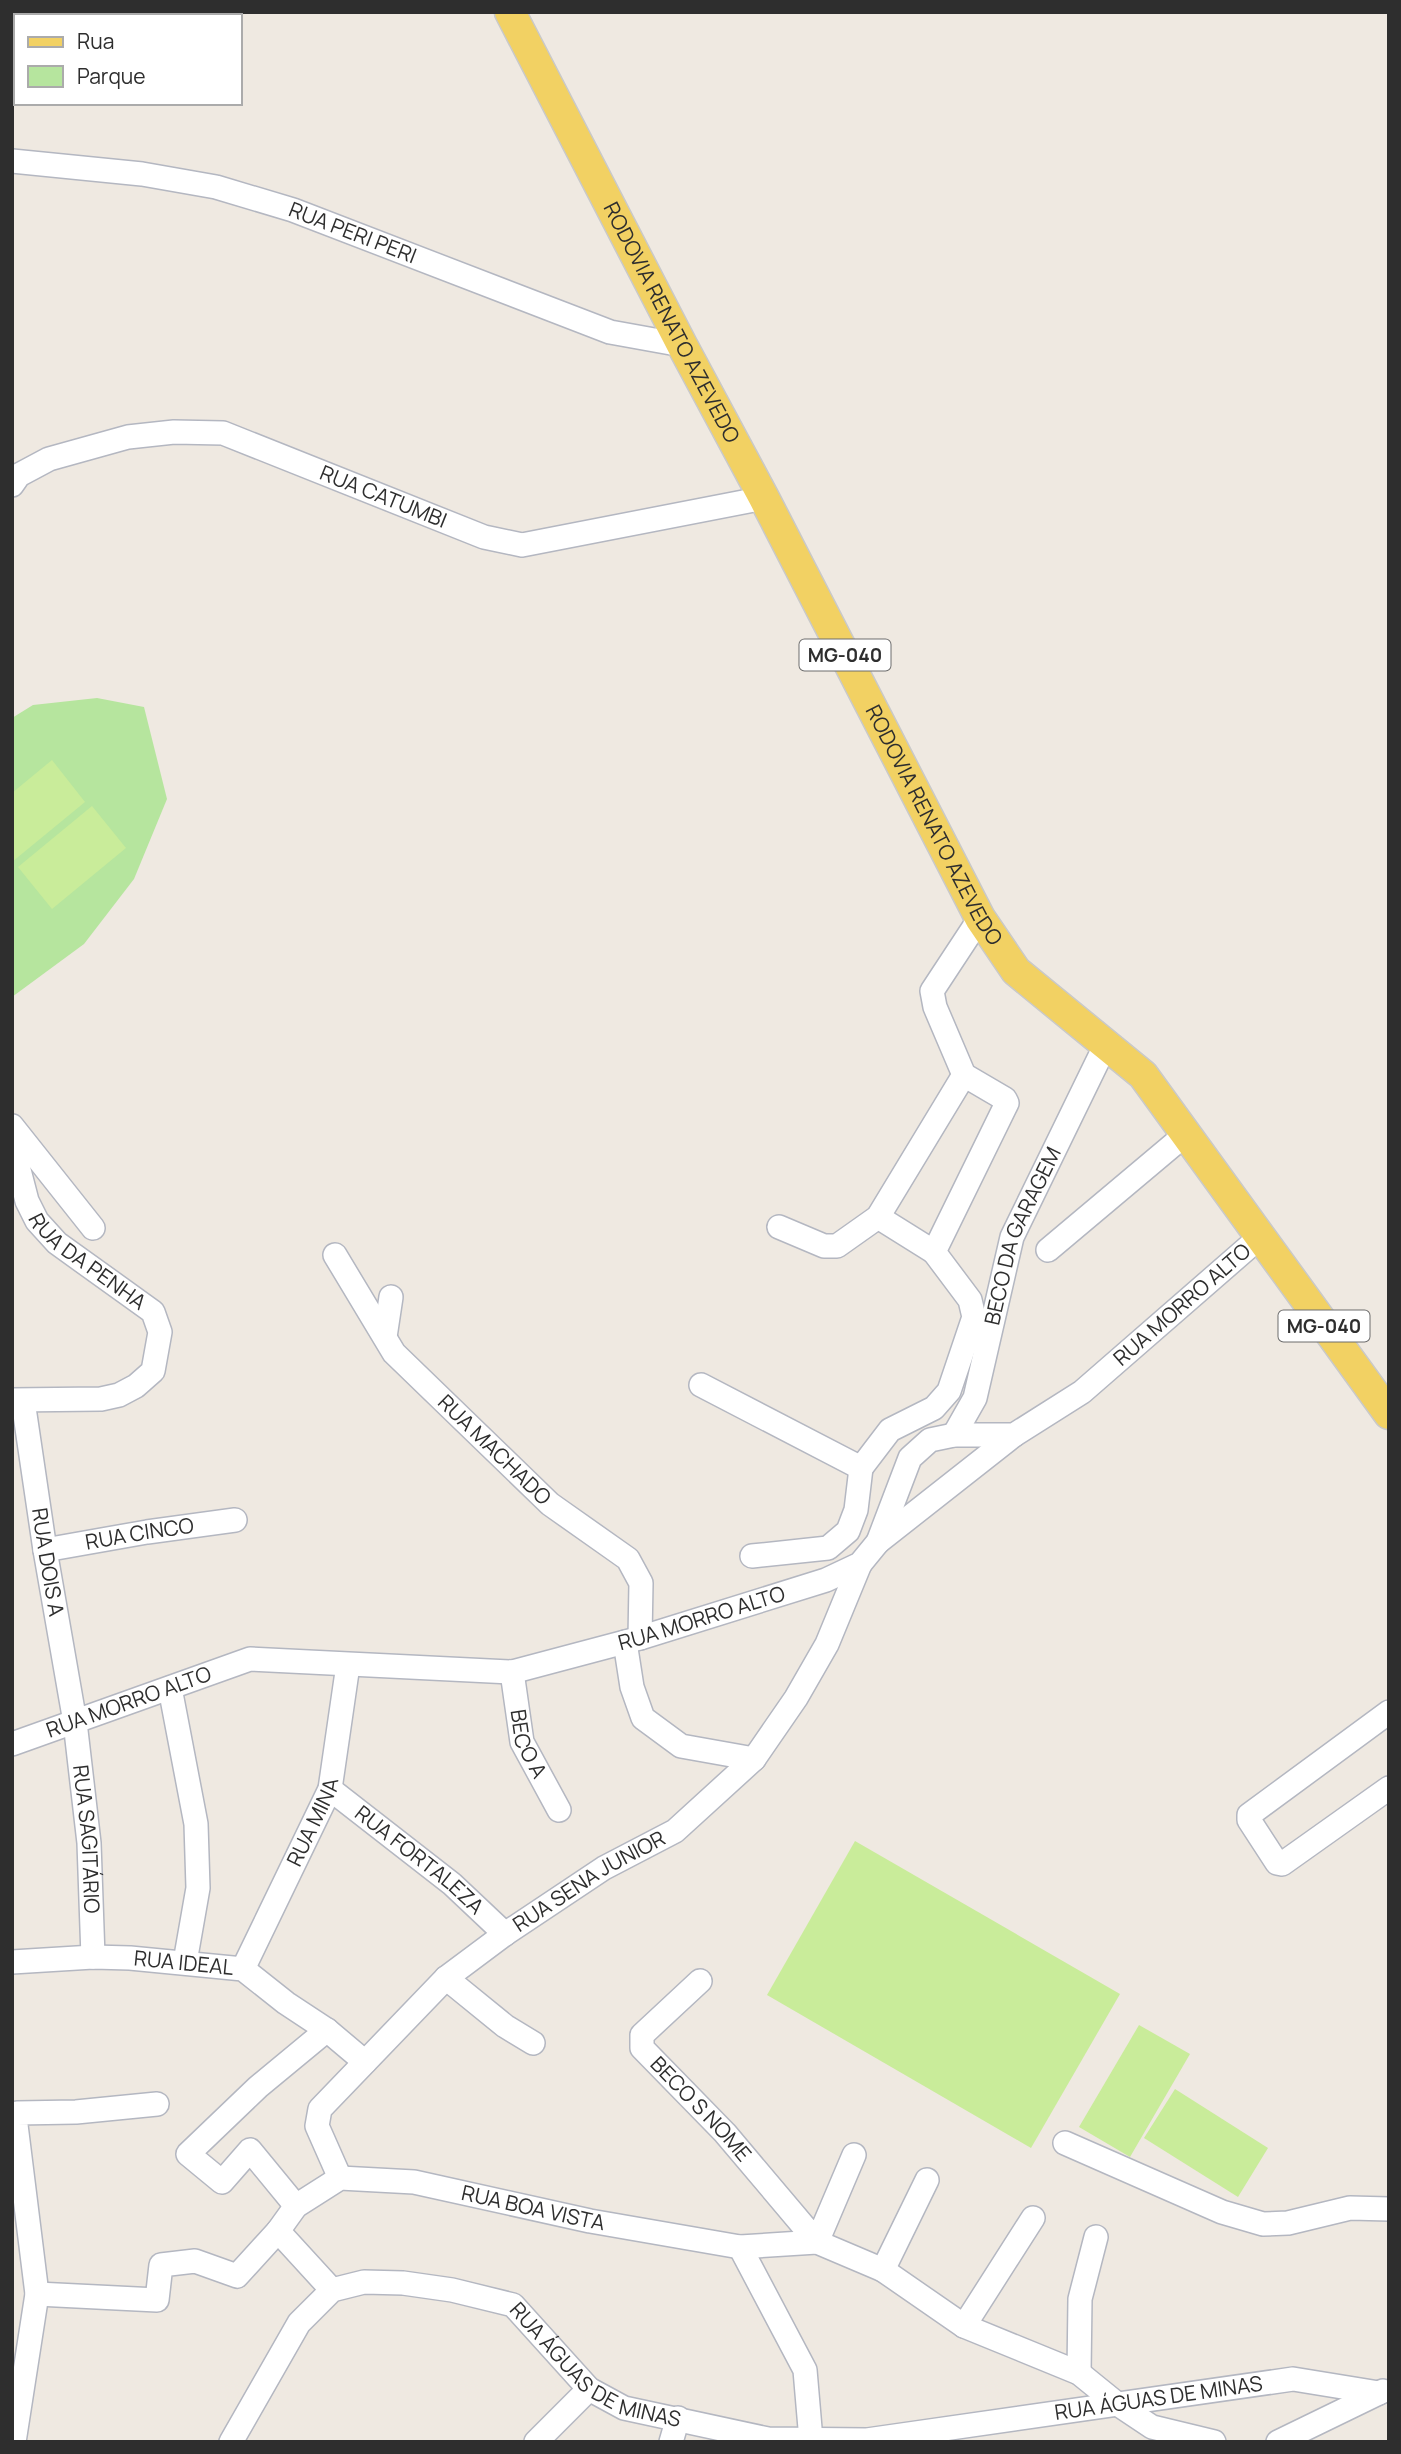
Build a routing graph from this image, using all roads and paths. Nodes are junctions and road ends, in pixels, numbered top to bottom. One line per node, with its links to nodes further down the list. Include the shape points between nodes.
1 (510, 12): 3 (main road, RODOVIA RENATO AZEVEDO / MG-040)
2 (12, 161): 3 (street, RUA PERI PERI, via 142,174 216,187 293,210 610,332)
3 (682, 345): 5 (main road, RODOVIA RENATO AZEVEDO / MG-040)
4 (12, 485): 5 (street, RUA CATUMBI, via 19,475 49,459 128,437 174,432 223,433 484,537 522,545)
5 (764, 498): 6 (main road, RODOVIA RENATO AZEVEDO / MG-040)
6 (980, 918): 7 (main road, RODOVIA RENATO AZEVEDO / MG-040, via 1016,971); 8 (street, via 932,991)
7 (1106, 1044): 10 (main road, RODOVIA RENATO AZEVEDO / MG-040, via 1143,1075); 25 (street, BECO DA GARAGEM, via 1012,1237 975,1398)
8 (964, 1075): 13 (street); 18 (street, via 1007,1103)
9 (12, 1126): 15 (street, RUA DA PENHA)
10 (1186, 1134): 16 (main road, RODOVIA RENATO AZEVEDO / MG-040); 17 (street)
11 (12, 1143): 12 (street, RUA DA PENHA)
12 (16, 1176): 23 (street, RUA DA PENHA, via 37,1221 50,1236 137,1298 153,1312 160,1332 153,1371 118,1395)
13 (878, 1217): 14 (street, via 837,1246 824,1246); 18 (street)
14 (779, 1227)
15 (93, 1228)
16 (1260, 1237): 24 (main road, RODOVIA RENATO AZEVEDO / MG-040); 26 (street, RUA MORRO ALTO, via 1082,1392)
17 (1048, 1250)
18 (934, 1252): 27 (street, via 970,1300 974,1317 948,1391 934,1408 890,1430)
19 (335, 1255): 21 (street, RUA MACHADO)
20 (391, 1297): 21 (street)
21 (385, 1337): 33 (street, RUA MACHADO, via 394,1353 550,1504 628,1559 641,1583)
22 (701, 1385): 27 (street)
23 (18, 1401): 30 (street, RUA DOIS A)
24 (1389, 1414)
25 (954, 1435): 26 (street, RUA MORRO ALTO); 29 (street, RUA MORRO ALTO, via 930,1440 910,1458)
26 (1014, 1435): 29 (street)
27 (861, 1468): 31 (street, via 856,1510 848,1531 828,1548)
28 (235, 1520): 30 (street, RUA CINCO)
29 (877, 1542): 32 (street, RUA MORRO ALTO)
30 (45, 1550): 38 (street, RUA DOIS A)
31 (752, 1556)
32 (860, 1564): 33 (street, RUA MORRO ALTO, via 826,1580); 40 (street, RUA SENA JUNIOR, via 827,1644)
33 (632, 1640): 35 (street, RUA MORRO ALTO); 40 (street, RUA MACHADO, via 632,1687 643,1718 681,1746)
34 (348, 1665): 35 (street, RUA MORRO ALTO); 36 (street, RUA MORRO ALTO, via 250,1659); 42 (street, RUA MINA)
35 (512, 1672): 43 (street, BECO A, via 522,1742)
36 (170, 1688): 38 (street, RUA MORRO ALTO); 47 (street, via 196,1824 198,1888)
37 (1389, 1712): 41 (street, via 1249,1815 1249,1820 1282,1864)
38 (75, 1722): 39 (street, RUA MORRO ALTO); 45 (street, RUA SAGITÁRIO, via 89,1843)
39 (12, 1744)
40 (754, 1759): 44 (street, RUA SENA JUNIOR, via 675,1831 604,1868)
41 (1389, 1788)
42 (330, 1789): 44 (street, RUA FORTALEZA, via 452,1884); 48 (street, RUA MINA)
43 (559, 1810)
44 (505, 1934): 49 (street, RUA SENA JUNIOR)
45 (93, 1957): 46 (street, RUA IDEAL); 47 (street, RUA IDEAL)
46 (12, 1962)
47 (185, 1962): 48 (street, RUA IDEAL)
48 (243, 1969): 51 (street, RUA IDEAL)
49 (446, 1978): 52 (street); 53 (street, RUA SENA JUNIOR)
50 (700, 1981): 65 (street, BECO S NOME, via 642,2035 642,2048 726,2133)
51 (327, 2030): 53 (street, RUA IDEAL); 60 (street, via 188,2154 222,2182 250,2150)
52 (533, 2043)
53 (365, 2063): 58 (street, RUA SENA JUNIOR, via 320,2109 317,2126)
54 (157, 2104): 57 (street, via 18,2113)
55 (1065, 2143): 61 (street, via 1223,2212 1263,2224 1288,2223 1350,2208)
56 (854, 2155): 65 (street)
57 (17, 2174): 69 (street)
58 (340, 2178): 60 (street); 66 (street, RUA BOA VISTA, via 414,2182 590,2221)
59 (927, 2180): 67 (street)
60 (296, 2206): 63 (street)
61 (1389, 2209)
62 (1033, 2218): 70 (street)
63 (278, 2231): 68 (street); 69 (street, via 237,2276 195,2261 161,2265 157,2300)
64 (1096, 2237): 71 (street, via 1080,2299)
65 (817, 2242): 66 (street, RUA BOA VISTA); 67 (street, RUA BOA VISTA)
66 (740, 2247): 77 (street, via 805,2370)
67 (883, 2270): 70 (street, RUA BOA VISTA)
68 (332, 2290): 72 (street, RUA ÁGUAS DE MINAS, via 364,2282 403,2283 513,2305); 79 (street, via 299,2323)
69 (37, 2294): 78 (street)
70 (964, 2326): 71 (street, RUA BOA VISTA)
71 (1079, 2373): 74 (street, RUA BOA VISTA)
72 (589, 2389): 75 (street, RUA ÁGUAS DE MINAS, via 624,2408); 80 (street)
73 (1384, 2391): 74 (street, RUA ÁGUAS DE MINAS, via 1293,2379); 83 (street)
74 (1116, 2403): 76 (street, RUA ÁGUAS DE MINAS); 82 (street, RUA BOA VISTA, via 1152,2427)
75 (678, 2418): 77 (street, RUA ÁGUAS DE MINAS, via 768,2439); 81 (street)
76 (943, 2435): 77 (street, RUA ÁGUAS DE MINAS)
77 (811, 2440)
78 (14, 2442)
79 (231, 2442)
80 (536, 2442)
81 (671, 2442)
82 (1214, 2442)
83 (1278, 2442)

